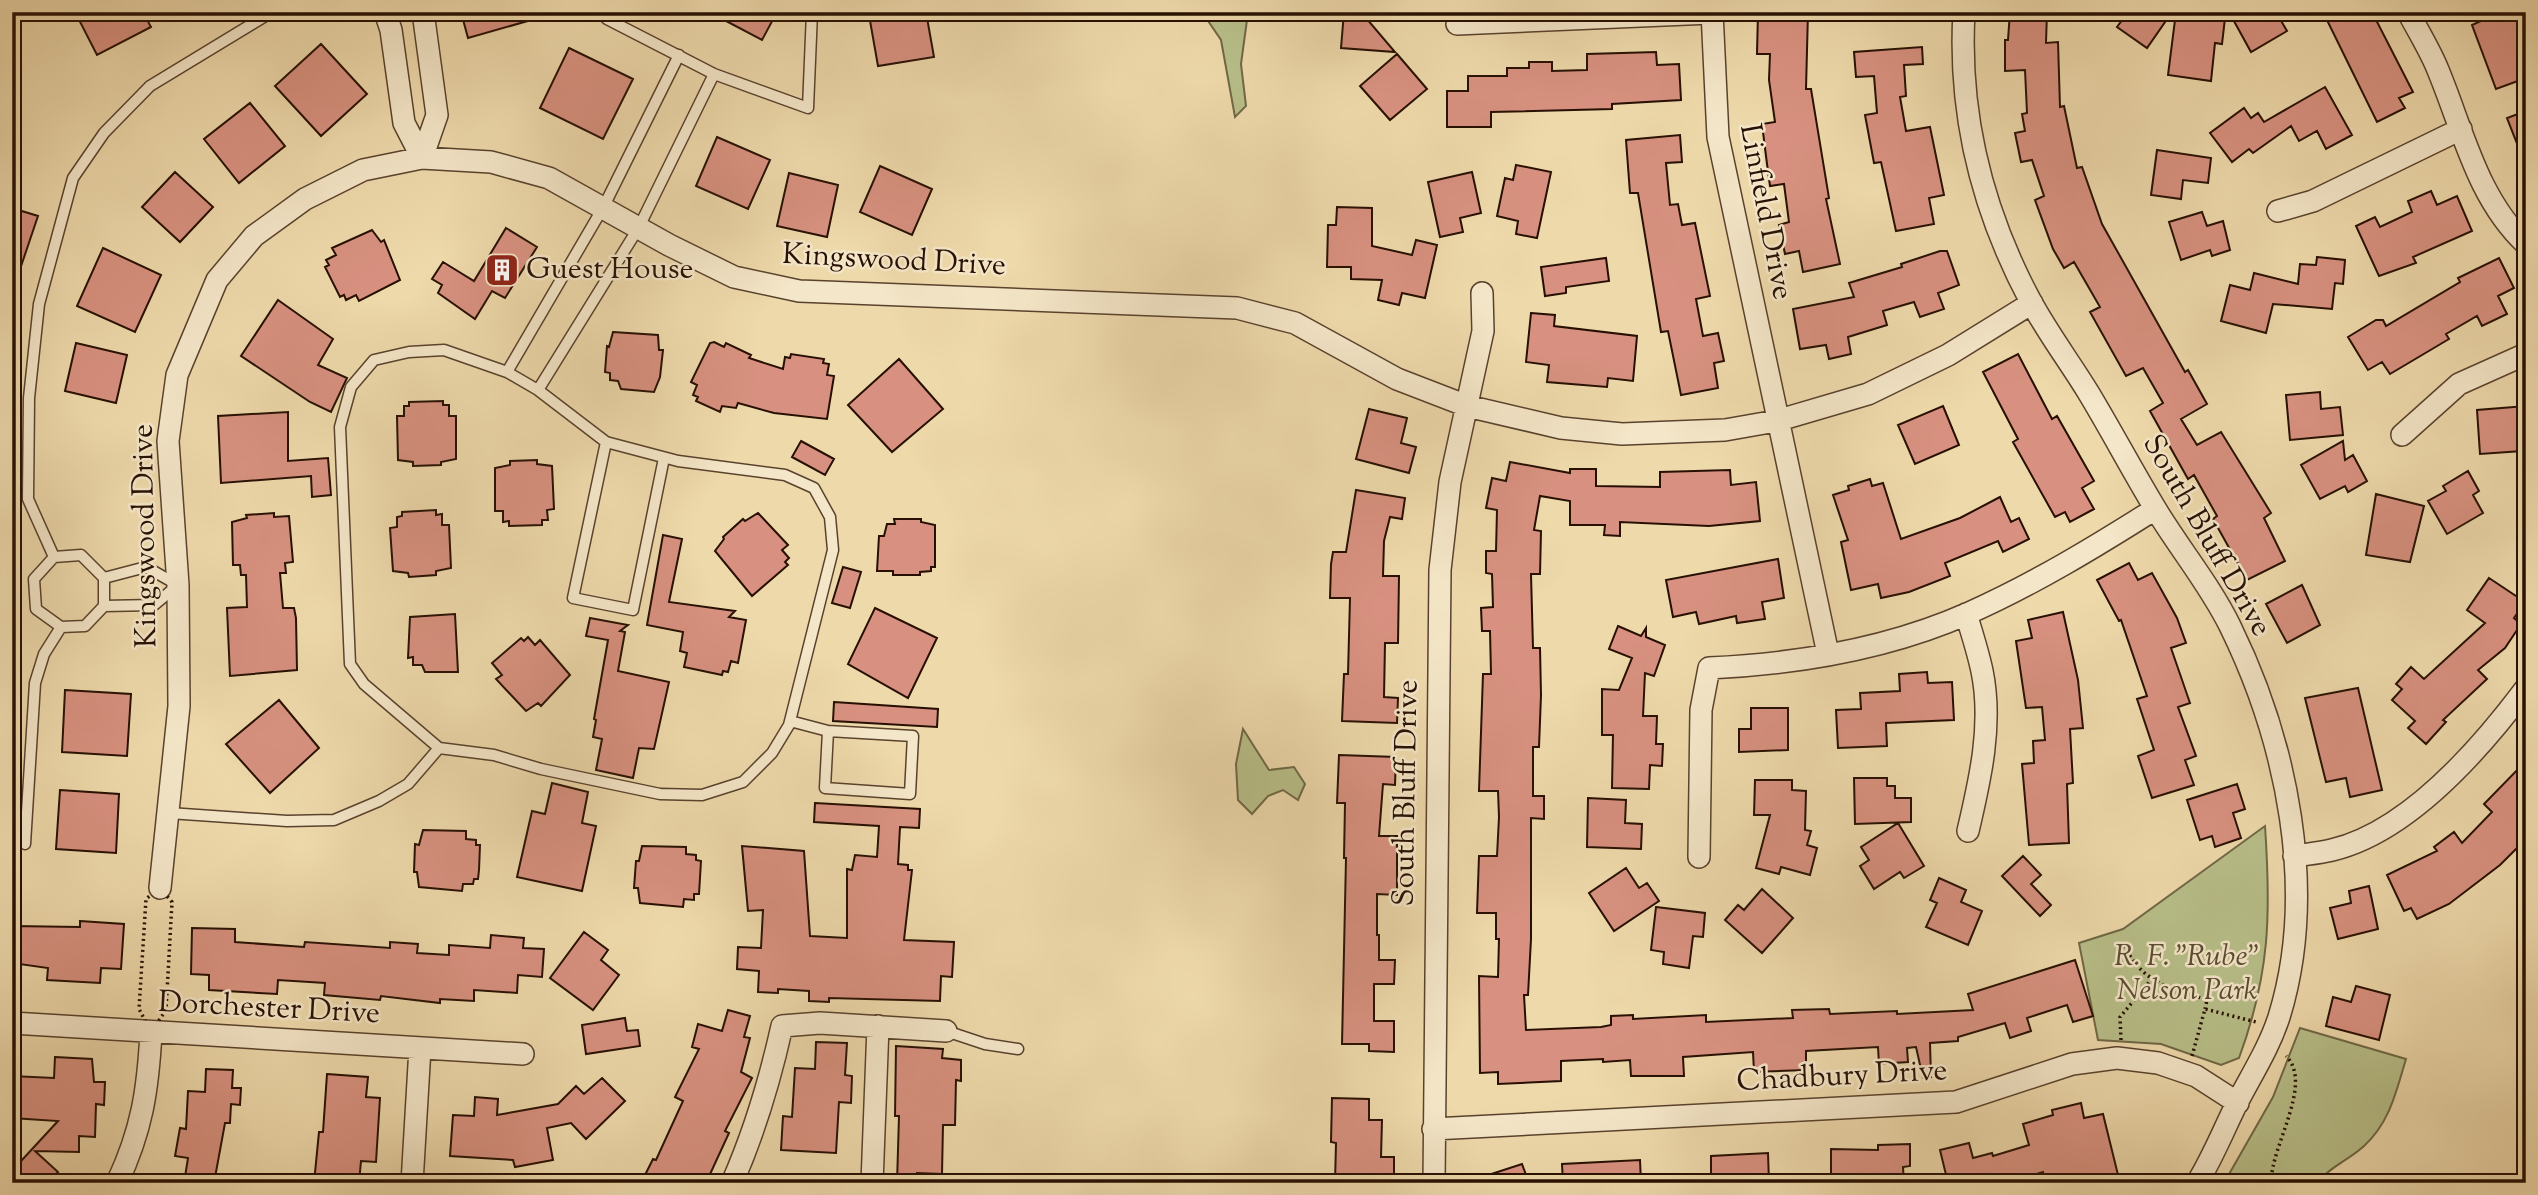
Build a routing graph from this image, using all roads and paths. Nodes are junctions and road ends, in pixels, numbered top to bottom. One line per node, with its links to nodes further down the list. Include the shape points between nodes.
1 (272, 12): 29 (lane, via 150,86 104,133 73,178 39,304 29,398 28,499)
2 (385, 12): 13 (street, via 404,123)
3 (423, 12): 13 (street, via 437,115)
4 (600, 12): 10 (lane)
5 (812, 12): 11 (lane, via 808,107)
6 (1964, 12): 19 (street, South Bluff Drive, via 1961,58 1980,179 1999,238)
7 (2408, 12): 12 (street)
8 (1712, 13): 9 (street); 24 (street, Linfield Drive, via 1718,137)
9 (1457, 24)
10 (679, 55): 11 (lane); 14 (lane)
11 (713, 74): 16 (lane)
12 (2461, 129): 15 (street, via 2313,201); 17 (street, via 2482,186 2510,229)
13 (422, 158): 14 (street, Kingswood Drive, via 491,162 550,178); 31 (street, Kingswood Drive, via 363,170 305,199 254,236 217,280 177,374 168,441)
14 (604, 206): 16 (street, Kingswood Drive); 21 (lane)
15 (2278, 211)
16 (639, 227): 22 (lane); 23 (street, Kingswood Drive, via 734,277 799,291 1237,308 1294,323 1397,379)
17 (2526, 244)
18 (1482, 293): 23 (street, South Bluff Drive, via 1483,331)
19 (2032, 303): 24 (street, Kingswood Drive, via 1948,355 1868,394); 28 (street, South Bluff Drive)
20 (2526, 354): 25 (street, via 2459,384)
21 (507, 372): 22 (lane); 39 (lane, via 444,350 374,360 351,387 340,427 350,664 364,684)
22 (538, 390): 26 (lane)
23 (1467, 406): 24 (street, Kingswood Drive, via 1561,428 1622,434 1725,430); 60 (street, South Bluff Drive, via 1450,482 1440,570)
24 (1776, 421): 35 (street, Linfield Drive)
25 (2402, 435)
26 (606, 442): 27 (lane); 27 (lane, via 573,598 633,610)
27 (664, 458): 37 (lane, via 785,475 814,488 830,517 832,550)
28 (2155, 509): 33 (street, via 2036,580); 43 (street, South Bluff Drive, via 2230,624 2258,692 2281,760)
29 (54, 556): 30 (lane, via 81,555); 34 (lane, via 34,579 36,609)
30 (104, 578): 31 (lane, via 146,567); 32 (lane)
31 (178, 585): 32 (lane, via 154,605); 40 (street, Kingswood Drive, via 179,706)
32 (104, 606): 34 (lane, via 85,626)
33 (1966, 614): 35 (street, via 1910,634); 41 (street, via 1983,672 1987,719)
34 (61, 627): 42 (lane, via 44,654 36,683)
35 (1828, 654): 44 (street, via 1794,662 1709,668 1701,709)
36 (2526, 688): 43 (street, via 2490,735 2423,798 2378,831 2333,850)
37 (790, 721): 38 (lane); 39 (lane, via 772,752 743,782 702,795 648,792 494,755)
38 (828, 731): 38 (lane, via 913,736 910,794 824,788)
39 (439, 748): 40 (lane, via 408,783 334,820)
40 (169, 813): 45 (street, Kingswood Drive)
41 (1968, 831)
42 (25, 844)
43 (2294, 856): 53 (street, South Bluff Drive, via 2288,975)
44 (1699, 857)
45 (160, 888): 52 (path, via 172,901 166,1010); 52 (path, via 146,899 139,1009)
46 (2124, 946): 47 (path)
47 (2151, 980): 48 (path, via 2207,1000); 57 (path, via 2120,1017)
48 (2205, 1009): 53 (path); 58 (path)
49 (12, 1023): 52 (street, Dorchester Drive)
50 (878, 1026): 51 (street); 63 (street, via 782,1026 751,1140); 64 (street)
51 (946, 1031): 55 (lane)
52 (151, 1032): 54 (street, Dorchester Drive); 61 (street, via 142,1122)
53 (2272, 1036): 59 (street, South Bluff Drive); 67 (path, via 2293,1063 2298,1082 2275,1151)
54 (420, 1048): 56 (street, Dorchester Drive); 62 (street)
55 (1017, 1049)
56 (523, 1054)
57 (2123, 1059): 58 (street, Chadbury Drive, via 2158,1063); 60 (street, Chadbury Drive, via 2072,1064 1956,1102)
58 (2186, 1073): 59 (street, Chadbury Drive)
59 (2238, 1102): 66 (street, South Bluff Drive)
60 (1433, 1129): 65 (street, South Bluff Drive)
61 (117, 1183)
62 (412, 1183)
63 (732, 1183)
64 (872, 1183)
65 (1434, 1183)
66 (2197, 1183)
67 (2272, 1183)

